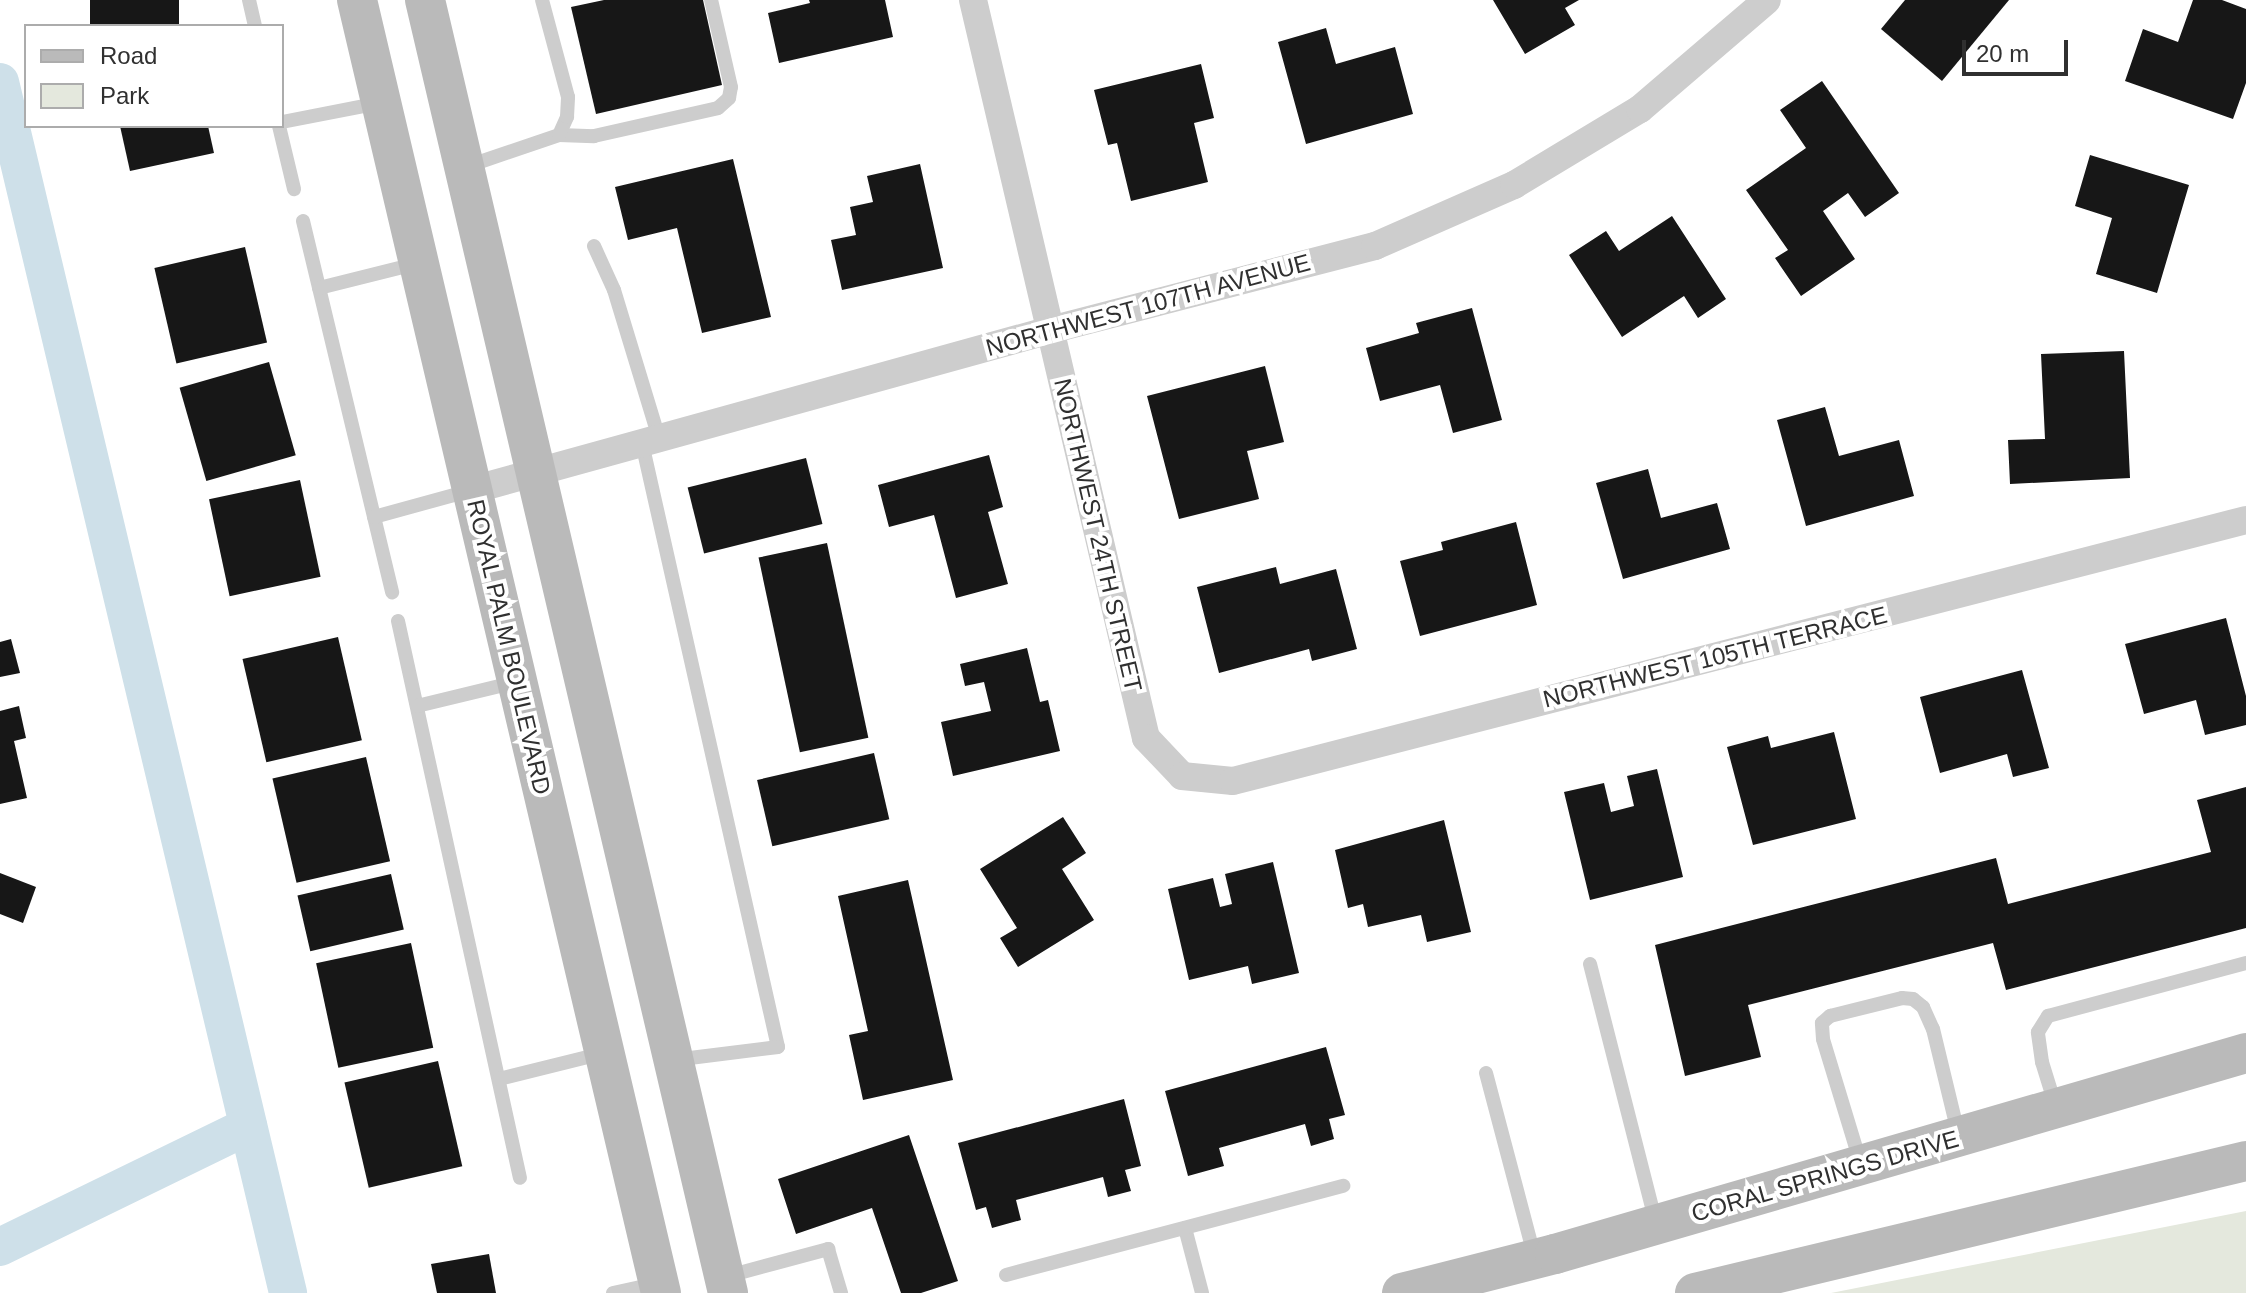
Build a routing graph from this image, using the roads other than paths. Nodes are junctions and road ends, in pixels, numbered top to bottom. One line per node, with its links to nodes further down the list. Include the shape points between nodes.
1 (249, 0): 8 (lane)
2 (357, 0): 9 (main road, ROYAL PALM BOULEVARD)
3 (425, 0): 13 (main road)
4 (542, 0): 12 (lane, via 568,97)
5 (711, 0): 12 (lane, via 731,87 729,98 718,108 594,136)
6 (973, 0): 19 (street, NORTHWEST 24TH STREET)
7 (1767, 0): 19 (street, NORTHWEST 107TH AVENUE, via 1640,109 1514,185 1375,246)
8 (255, 24)
9 (381, 103): 10 (lane); 17 (main road, ROYAL PALM BOULEVARD)
10 (284, 123)
11 (282, 128): 14 (lane)
12 (559, 135): 13 (lane)
13 (463, 168): 21 (main road)
14 (294, 189)
15 (303, 221): 18 (lane)
16 (594, 246): 20 (lane, via 614,290)
17 (418, 263): 18 (lane); 22 (main road, ROYAL PALM BOULEVARD)
18 (319, 288): 23 (lane)
19 (1050, 330): 20 (street, NORTHWEST 107TH AVENUE); 29 (street, NORTHWEST 24TH STREET, via 1146,738)
20 (650, 440): 21 (street, NORTHWEST 107TH AVENUE); 34 (lane, via 778,1047)
21 (534, 473): 22 (street, NORTHWEST 107TH AVENUE); 34 (main road)
22 (472, 490): 23 (lane); 27 (main road, ROYAL PALM BOULEVARD)
23 (374, 517): 25 (lane)
24 (2246, 520): 29 (street, NORTHWEST 105TH TERRACE, via 1233,781)
25 (392, 592)
26 (398, 621): 28 (lane)
27 (517, 682): 28 (lane); 32 (main road, ROYAL PALM BOULEVARD)
28 (417, 706): 36 (lane)
29 (1182, 776)
30 (2246, 963): 37 (lane, via 2048,1016 2038,1032)
31 (1590, 964): 43 (lane)
32 (605, 1053): 36 (lane); 48 (main road, ROYAL PALM BOULEVARD)
33 (2246, 1053): 37 (main road, CORAL SPRINGS DRIVE)
34 (673, 1060): 47 (main road)
35 (1486, 1073): 45 (lane)
36 (499, 1079): 41 (lane)
37 (2056, 1108): 38 (main road, CORAL SPRINGS DRIVE)
38 (1959, 1136): 40 (main road, CORAL SPRINGS DRIVE); 40 (lane, via 1923,1007 1902,998 1830,1016 1822,1023 1823,1039)
39 (2246, 1161): 53 (main road)
40 (1861, 1165): 43 (main road, CORAL SPRINGS DRIVE)
41 (520, 1178)
42 (1343, 1186): 44 (lane)
43 (1656, 1225): 45 (main road, CORAL SPRINGS DRIVE)
44 (1185, 1228): 46 (lane); 51 (lane)
45 (1535, 1259): 52 (main road, CORAL SPRINGS DRIVE)
46 (1006, 1275)
47 (726, 1285): 50 (lane, via 828,1249)
48 (660, 1288): 49 (lane)
49 (613, 1293)
50 (841, 1293)
51 (1202, 1293)
52 (1402, 1293)
53 (1695, 1293)

